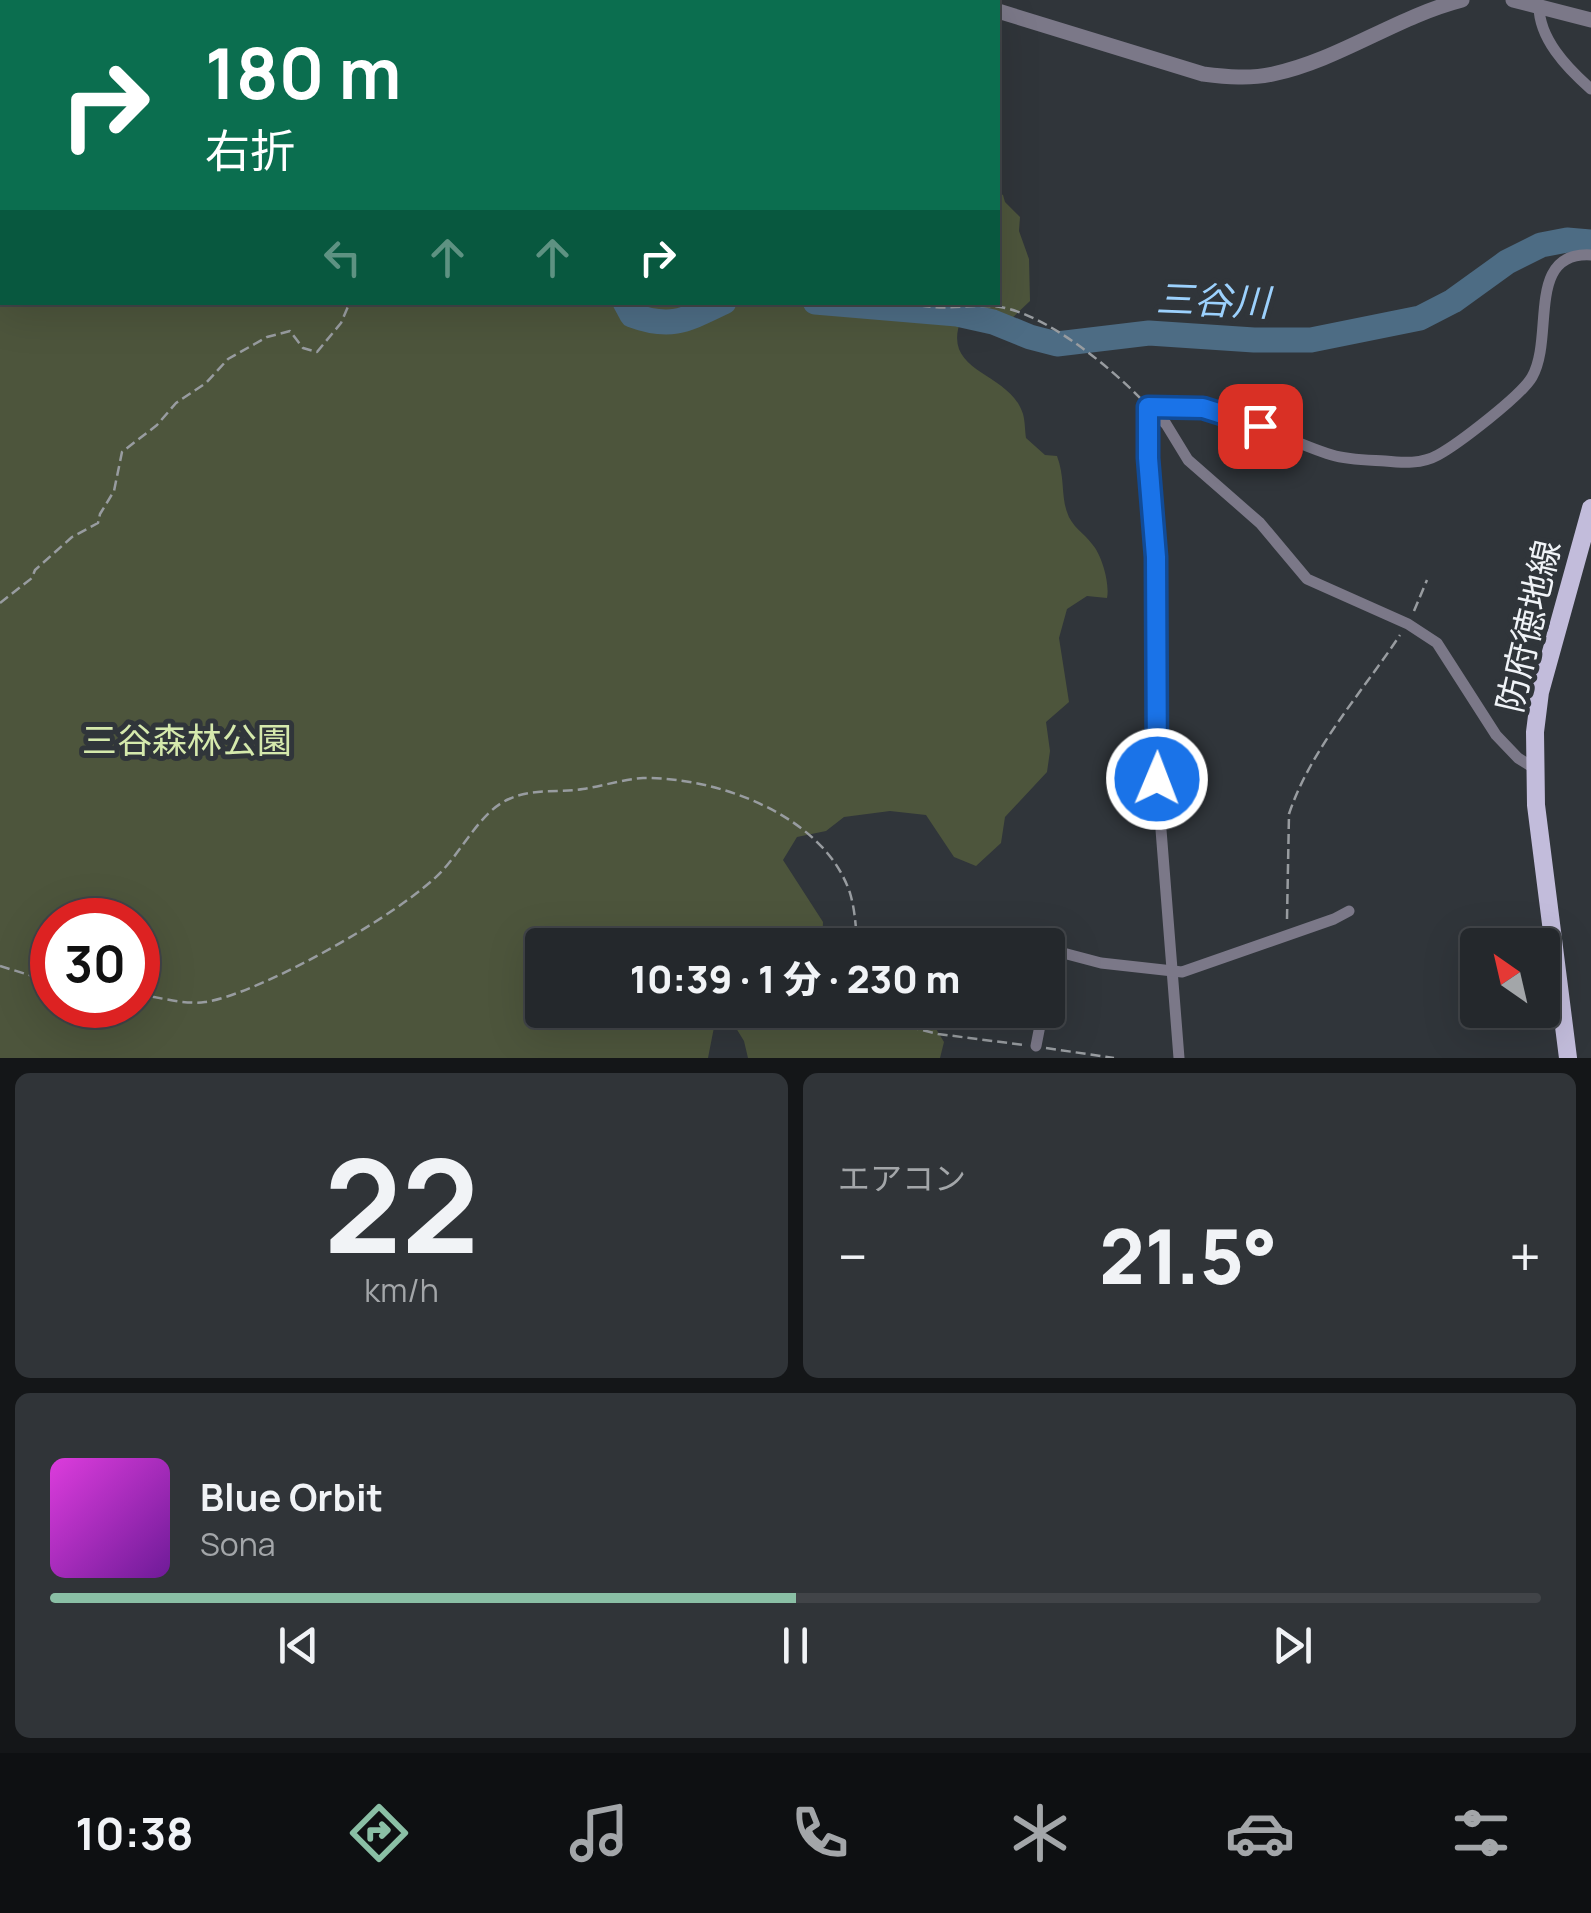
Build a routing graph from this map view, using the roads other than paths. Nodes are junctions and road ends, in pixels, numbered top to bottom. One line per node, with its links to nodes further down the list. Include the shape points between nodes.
1 (1462, 0): 4 (street, via 1300,67 1234,78)
2 (1513, 0): 3 (street)
3 (1539, 4): 5 (street); 6 (street, via 1546,36)
4 (1000, 12)
5 (1591, 20)
6 (1591, 88)
7 (1591, 255): 8 (street, via 1565,257 1552,269 1532,377 1426,460 1334,456 1225,413)
8 (1148, 407): 10 (street, via 1188,460 1260,524 1306,579 1437,643 1496,735); 13 (street, via 1157,779)
9 (1591, 508): 10 (main road, 防府徳地線, via 1540,692)
10 (1534, 768): 17 (main road, 防府徳地線)
11 (1349, 911): 13 (street)
12 (1065, 953): 13 (street)
13 (1173, 971): 16 (street)
14 (1040, 1028): 15 (street)
15 (1036, 1046)
16 (1179, 1058)
17 (1568, 1058)

